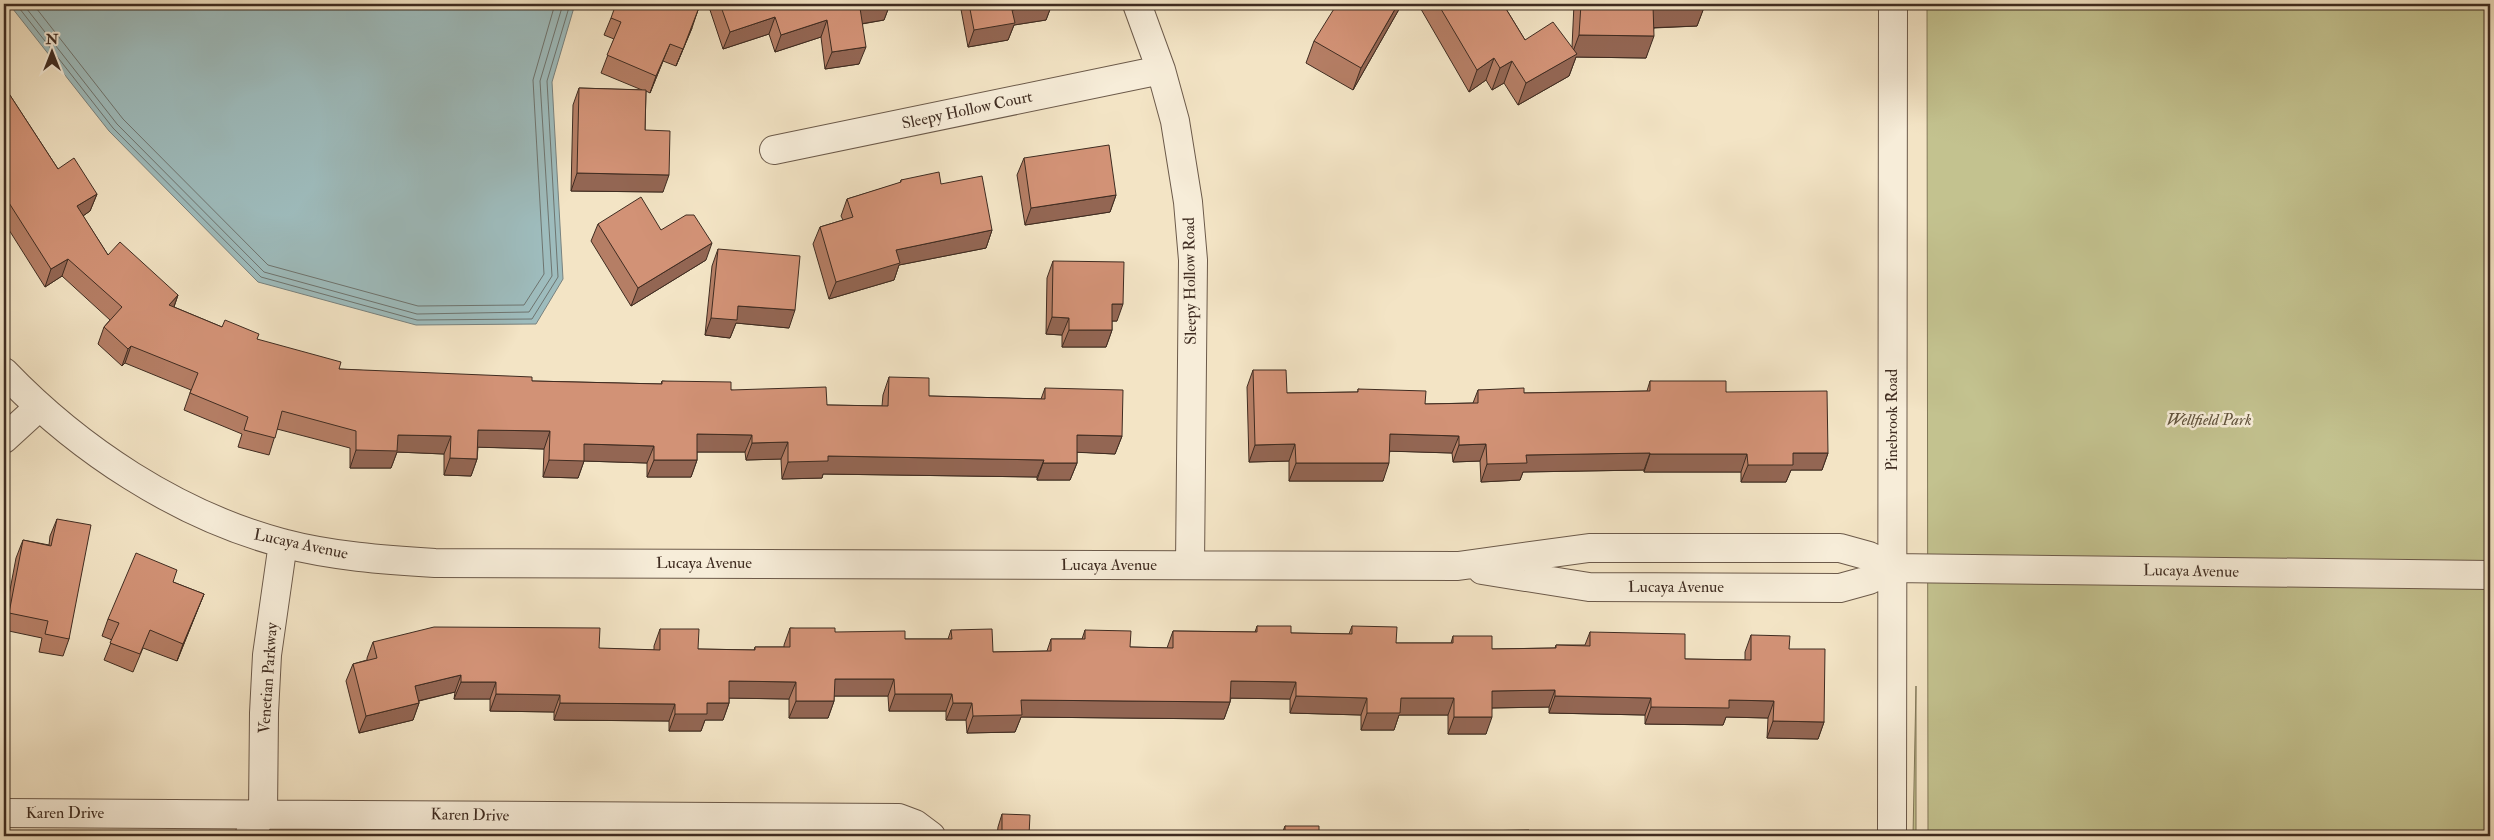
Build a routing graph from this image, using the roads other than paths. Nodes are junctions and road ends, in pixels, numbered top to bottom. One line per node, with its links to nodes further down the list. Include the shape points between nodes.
1 (1137, 4): 3 (street, Sleepy Hollow Road)
2 (1893, 4): 11 (street, Pinebrook Road)
3 (1161, 70): 4 (street, Sleepy Hollow Court); 9 (street, Sleepy Hollow Road, via 1175,121 1193,260)
4 (774, 150)
5 (4, 372): 6 (street, Lucaya Avenue)
6 (39, 407): 7 (street); 8 (street, Lucaya Avenue, via 150,486 209,516)
7 (4, 439)
8 (283, 543): 9 (street, Lucaya Avenue, via 342,554 436,562); 14 (street, Venetian Parkway, via 267,655)
9 (1190, 565): 10 (street, Lucaya Avenue)
10 (1458, 566): 11 (street, Lucaya Avenue, via 1589,548 1840,548 1868,556); 11 (street, Lucaya Avenue, via 1589,586 1830,588 1868,580)
11 (1892, 568): 12 (street, Lucaya Avenue); 19 (street, Pinebrook Road)
12 (2490, 575)
13 (4, 813): 14 (street, Karen Drive)
14 (263, 813): 15 (street, Karen Drive); 16 (street); 17 (street)
15 (617, 827): 18 (street, Karen Drive, via 899,818 915,824)
16 (249, 836)
17 (280, 836)
18 (931, 836)
19 (1892, 836)

